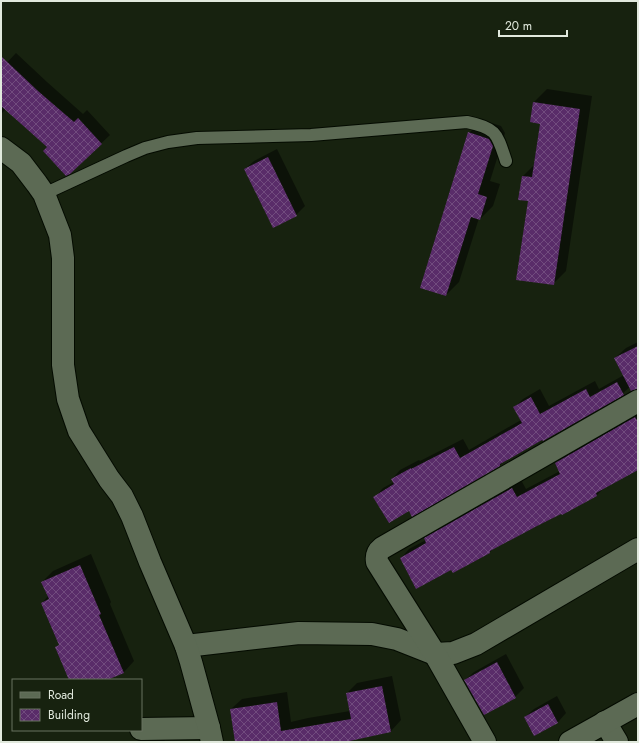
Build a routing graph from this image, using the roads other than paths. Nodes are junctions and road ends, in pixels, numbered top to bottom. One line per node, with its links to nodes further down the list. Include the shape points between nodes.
1 (1, 148): 3 (street, via 21,163)
2 (506, 161): 3 (lane, via 498,138 491,130 467,122 311,135 197,138 145,148)
3 (44, 194): 6 (street, via 60,235 63,258 63,365 68,399 79,431 122,496 132,516)
4 (638, 401): 7 (street, via 378,552 377,562)
5 (638, 549): 7 (street, via 476,644 453,653)
6 (186, 646): 7 (street, via 299,632 372,634 397,639); 11 (street)
7 (435, 654): 12 (street)
8 (638, 704): 9 (street)
9 (605, 722): 13 (street); 14 (street)
10 (142, 729): 11 (street)
11 (210, 735)
12 (485, 742)
13 (570, 742)
14 (617, 742)

